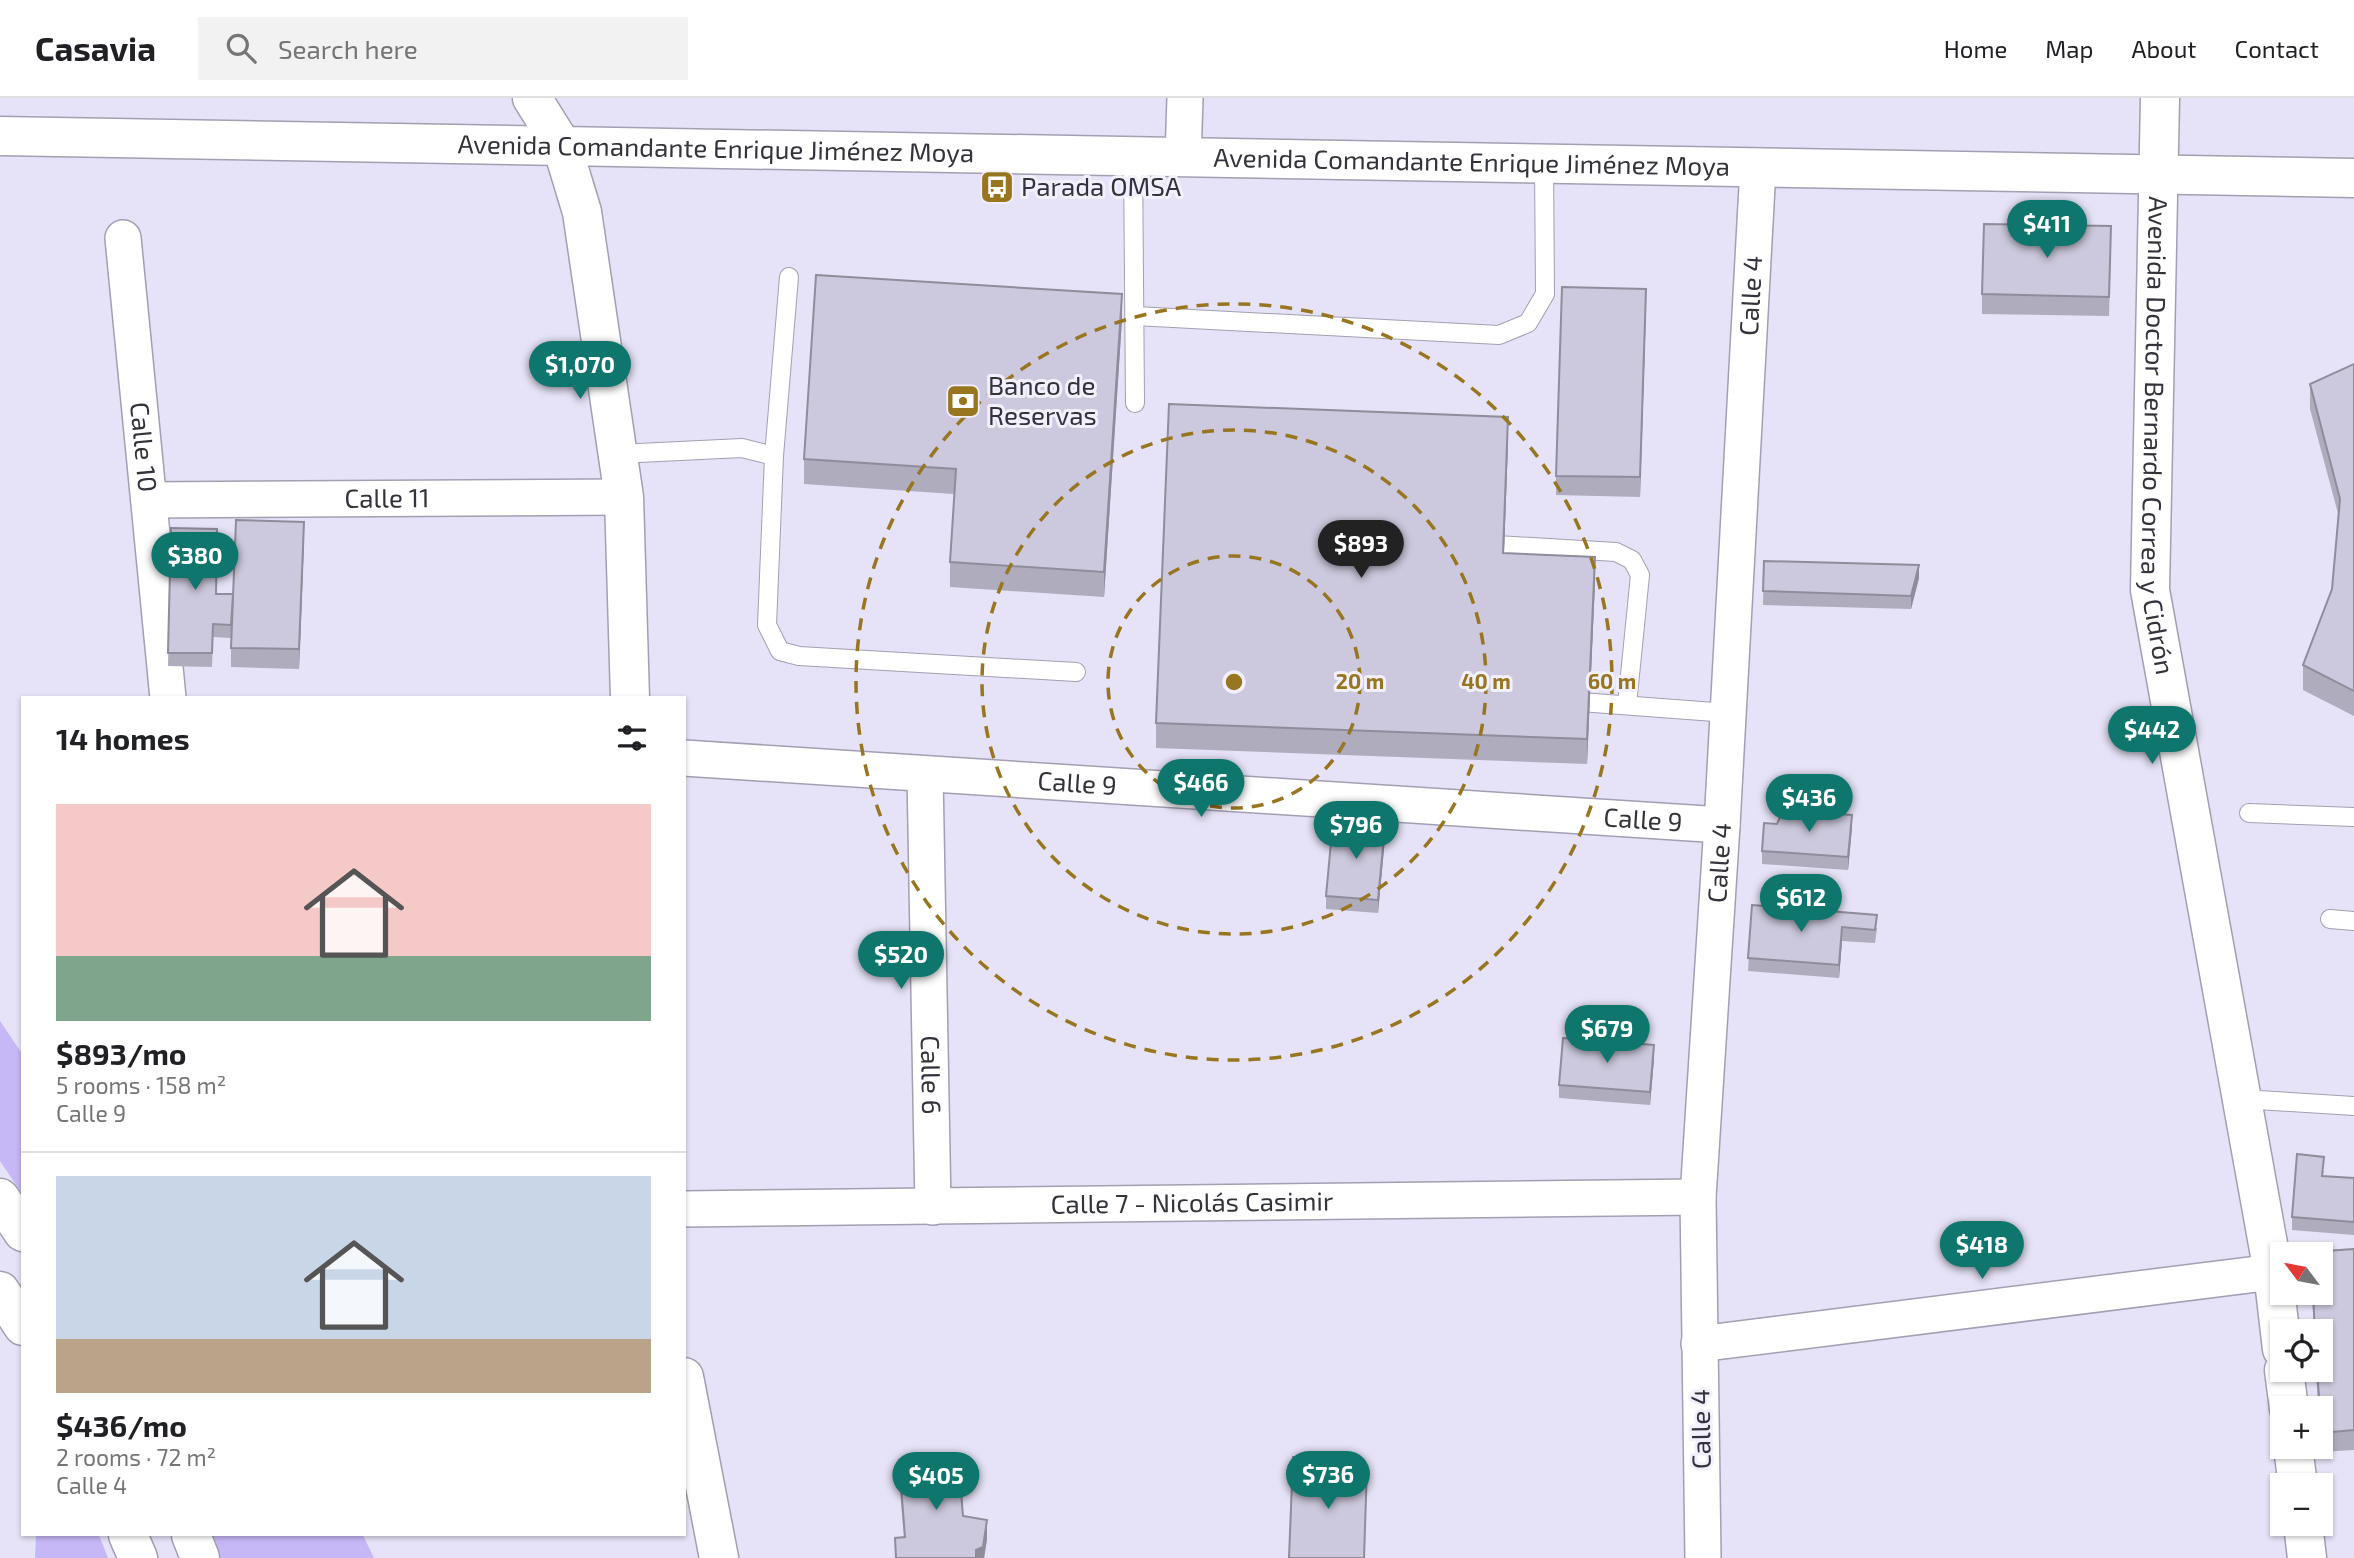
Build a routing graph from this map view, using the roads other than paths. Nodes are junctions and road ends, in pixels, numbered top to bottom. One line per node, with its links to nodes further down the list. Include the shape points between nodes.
1 (532, 98): 5 (main road)
2 (1185, 98): 7 (street)
3 (2160, 98): 10 (main road, Avenida Doctor Bernardo Correa y Cidrón)
4 (0, 136): 5 (main road, Avenida Comandante Enrique Jiménez Moya)
5 (562, 146): 6 (main road, Avenida Comandante Enrique Jiménez Moya); 16 (main road, via 582,212)
6 (1133, 156): 7 (main road, Avenida Comandante Enrique Jiménez Moya); 14 (lane)
7 (1184, 158): 8 (main road, Avenida Comandante Enrique Jiménez Moya)
8 (1544, 164): 9 (main road, Avenida Comandante Enrique Jiménez Moya); 14 (lane, via 1545,294 1528,323 1499,335)
9 (1758, 168): 10 (main road, Avenida Comandante Enrique Jiménez Moya); 26 (street, Calle 4)
10 (2158, 175): 11 (main road, Avenida Comandante Enrique Jiménez Moya); 34 (main road, Avenida Doctor Bernardo Correa y Cidrón, via 2150,590)
11 (2354, 178)
12 (123, 238): 19 (street, Calle 10)
13 (789, 277): 17 (lane)
14 (1135, 316): 15 (lane)
15 (1135, 403)
16 (618, 454): 17 (lane, via 742,448); 18 (main road)
17 (774, 456): 21 (lane, via 766,625 780,651 799,656)
18 (624, 497): 19 (street, Calle 11); 23 (main road)
19 (149, 500): 22 (street, Calle 10)
20 (1469, 543): 25 (lane, via 1616,552 1632,560 1640,575)
21 (1076, 672)
22 (168, 696)
23 (630, 696)
24 (1544, 699): 25 (lane)
25 (1627, 705): 26 (lane)
26 (1728, 713): 31 (street, Calle 4)
27 (686, 758): 28 (street, Calle 9)
28 (925, 774): 31 (street, Calle 9); 38 (street, Calle 6)
29 (2249, 813): 30 (lane)
30 (2354, 817)
31 (1722, 825): 36 (street, Calle 4)
32 (2330, 919): 33 (lane)
33 (2354, 921)
34 (2242, 1099): 35 (lane); 41 (main road, Avenida Doctor Bernardo Correa y Cidrón)
35 (2354, 1106)
36 (1698, 1197): 38 (street, Calle 7 - Nicolás Casimir); 45 (street, Calle 4)
37 (0, 1198): 40 (main road)
38 (933, 1207): 39 (street, Calle 7 - Nicolás Casimir)
39 (686, 1209)
40 (21, 1229)
41 (2270, 1255)
42 (2270, 1272): 45 (street)
43 (0, 1291): 44 (main road)
44 (21, 1323)
45 (1699, 1344): 53 (street, Calle 4)
46 (686, 1387): 52 (main road)
47 (128, 1536): 50 (main road)
48 (191, 1536): 51 (main road)
49 (2304, 1536): 54 (main road)
50 (138, 1558)
51 (200, 1558)
52 (719, 1558)
53 (1703, 1558)
54 (2307, 1558)

